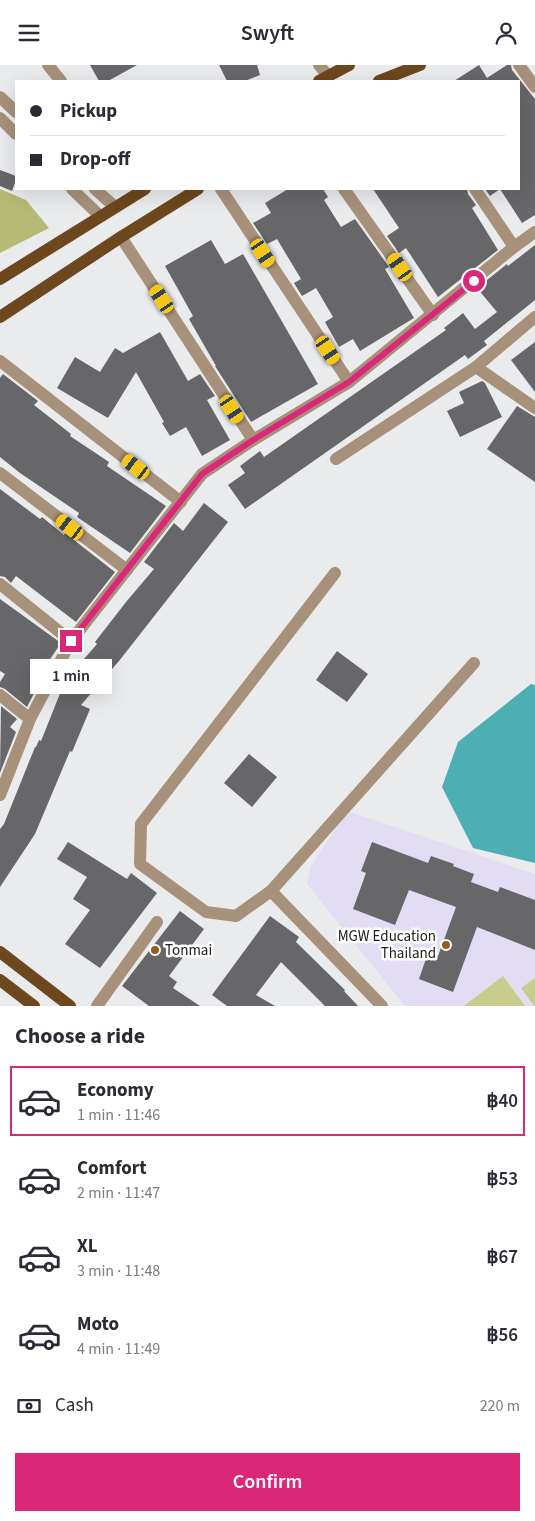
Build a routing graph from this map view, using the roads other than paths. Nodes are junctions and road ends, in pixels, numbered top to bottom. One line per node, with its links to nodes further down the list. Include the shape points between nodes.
1 (48, 65): 8 (street)
2 (319, 65): 7 (street)
3 (349, 65): 7 (main road)
4 (420, 65): 6 (main road)
5 (519, 65): 10 (street)
6 (399, 77): 9 (main road)
7 (323, 79)
8 (61, 80)
9 (384, 80)
10 (535, 87)
11 (0, 97): 12 (street)
12 (15, 112)
13 (0, 118): 14 (street)
14 (15, 133)
15 (73, 190): 23 (street)
16 (96, 190): 22 (street)
17 (143, 190): 22 (main road)
18 (196, 190): 25 (main road)
19 (222, 190): 33 (street)
20 (345, 190): 28 (street)
21 (476, 190): 26 (street)
22 (115, 207): 23 (main road)
23 (100, 216): 27 (main road)
24 (535, 232): 26 (street)
25 (121, 237): 29 (main road); 35 (street)
26 (514, 247): 28 (street)
27 (0, 279)
28 (433, 315): 33 (street)
29 (0, 317)
30 (535, 317): 32 (street)
31 (0, 361): 38 (street)
32 (476, 367): 34 (street); 36 (street)
33 (349, 382): 35 (street)
34 (535, 408)
35 (253, 440): 38 (street, via 202,474)
36 (336, 459)
37 (0, 473): 39 (street)
38 (181, 502): 39 (street)
39 (127, 570): 42 (street)
40 (335, 573): 47 (street, via 141,824 140,864 206,912 236,916)
41 (0, 584): 42 (street)
42 (71, 641): 45 (street)
43 (474, 663): 47 (street)
44 (0, 695): 45 (street)
45 (30, 719): 46 (street)
46 (0, 795)
47 (272, 891): 54 (street)
48 (157, 923): 53 (street)
49 (0, 952): 52 (main road)
50 (0, 980): 51 (main road)
51 (34, 1006)
52 (70, 1006)
53 (97, 1006)
54 (382, 1006)

